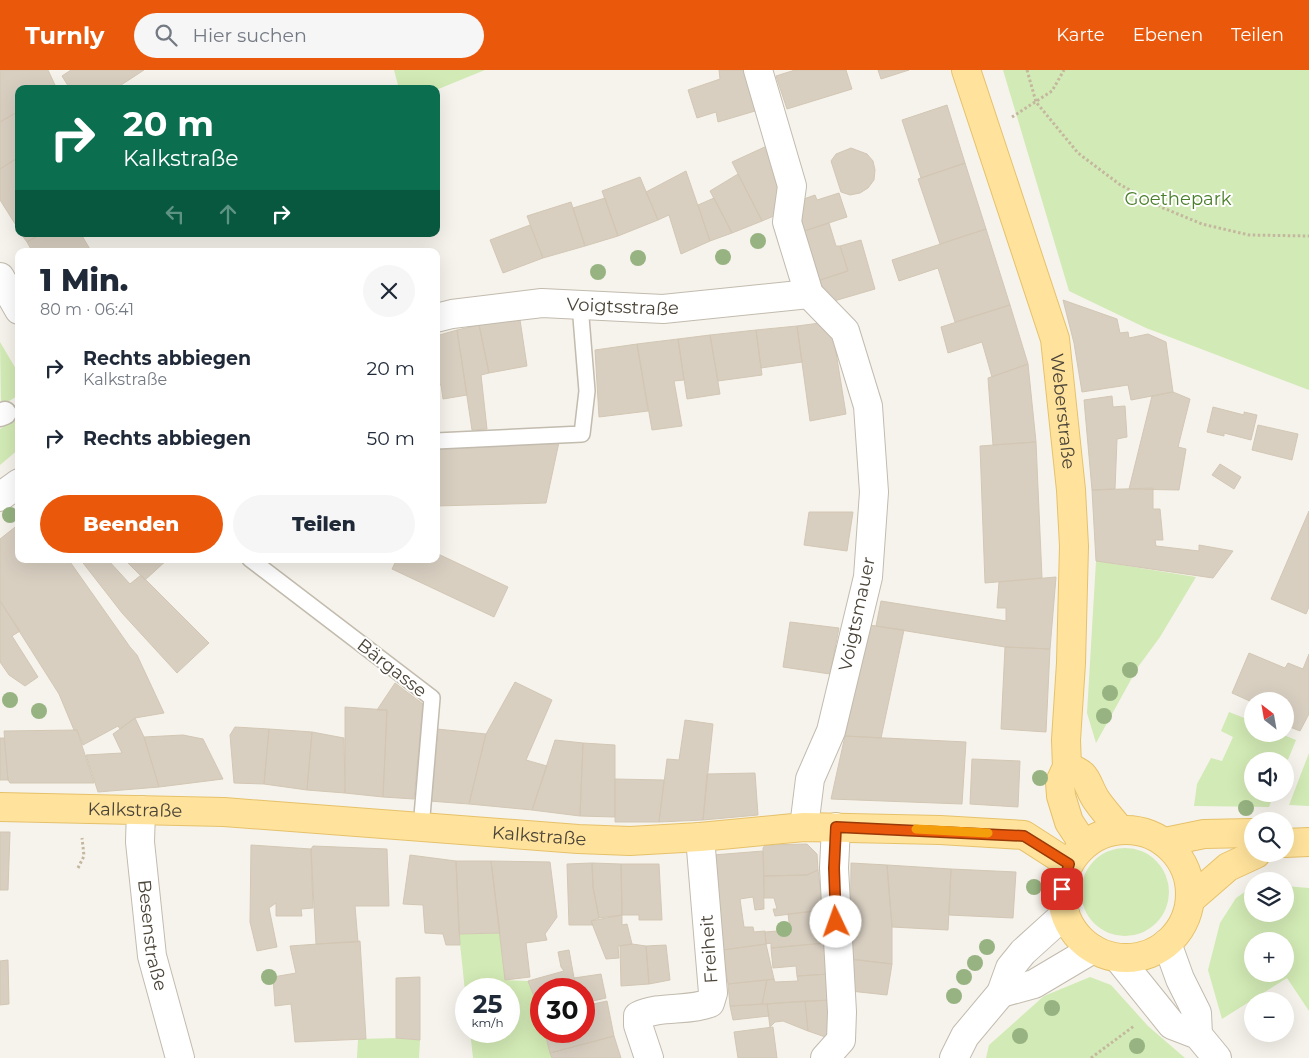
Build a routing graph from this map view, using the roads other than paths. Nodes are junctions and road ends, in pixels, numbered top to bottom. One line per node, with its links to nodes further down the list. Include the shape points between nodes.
1 (758, 70): 4 (street, via 792,186 787,222)
2 (966, 70): 12 (main road, Weberstraße, via 1055,339 1074,546)
3 (0, 276): 5 (street)
4 (809, 294): 6 (street, Voigtsstraße, via 663,309); 15 (street, Voigtsmauer, via 845,331 868,406 874,492 868,577 831,731 810,779)
5 (15, 303)
6 (580, 305): 7 (street, Voigtsstraße, via 542,303); 8 (lane, via 587,391 582,434)
7 (440, 317)
8 (440, 441)
9 (15, 486): 10 (street)
10 (0, 497)
11 (255, 563): 17 (lane, Bärgasse, via 432,698)
12 (1067, 767): 18 (main road, via 1085,776 1095,798); 24 (main road, Weberstraße, via 1060,782 1063,809)
13 (0, 807): 14 (main road, Kalkstraße)
14 (141, 810): 17 (main road, Kalkstraße, via 224,812); 32 (street, Besenstraße, via 140,842 150,940 155,971)
15 (804, 826): 16 (main road, Kalkstraße); 20 (main road, Kalkstraße)
16 (836, 827): 24 (main road, Kalkstraße, via 1024,836); 34 (street, via 834,868 841,1040)
17 (421, 828): 20 (main road, Kalkstraße, via 630,841)
18 (1120, 830): 21 (main road, via 1144,832); 24 (main road, via 1101,834)
19 (1244, 833): 21 (main road, via 1204,834)
20 (700, 837): 33 (street, Freiheit, via 712,993 710,1003 638,1016)
21 (1165, 842): 26 (main road, via 1185,868)
22 (1309, 842): 23 (main road)
23 (1294, 843)
24 (1076, 855): 27 (main road, via 1062,889)
25 (1244, 860): 26 (main road, via 1228,867)
26 (1190, 900): 28 (main road, via 1180,928)
27 (1065, 914): 29 (main road, via 1076,934); 30 (street, via 1022,952 1010,968)
28 (1167, 943): 29 (main road, via 1144,956); 31 (street, via 1197,1013)
29 (1105, 953): 30 (street, via 1034,984); 31 (street, via 1172,1025)
30 (1001, 992): 35 (street, via 965,1036)
31 (1198, 1035): 36 (street)
32 (180, 1058)
33 (649, 1058)
34 (825, 1058)
35 (954, 1058)
36 (1217, 1058)

